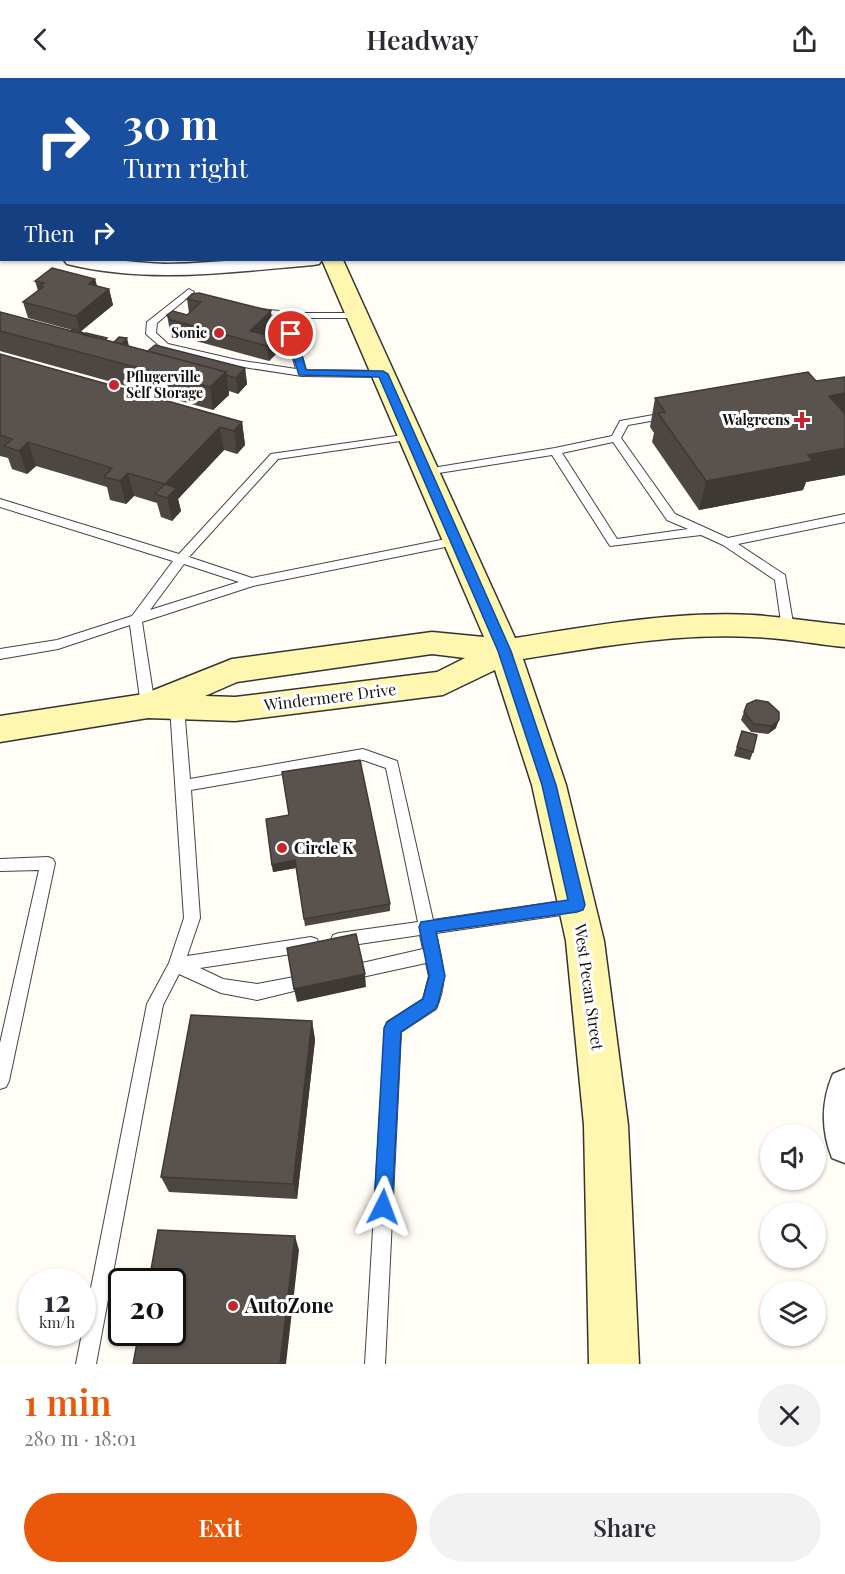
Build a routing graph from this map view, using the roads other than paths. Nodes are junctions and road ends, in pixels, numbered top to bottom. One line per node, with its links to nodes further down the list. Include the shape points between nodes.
1 (90, 261): 4 (street)
2 (300, 261): 5 (street)
3 (332, 261): 10 (main road, West Pecan Street)
4 (123, 263): 5 (street)
5 (188, 270): 6 (lane)
6 (189, 292): 7 (lane); 11 (lane, via 152,322 151,334 165,346)
7 (200, 295)
8 (245, 308): 9 (lane)
9 (285, 315): 10 (lane); 11 (lane)
10 (357, 316): 12 (main road, West Pecan Street)
11 (302, 373): 12 (lane)
12 (383, 374): 14 (main road, West Pecan Street)
13 (681, 413): 15 (lane, via 624,423)
14 (410, 437): 17 (main road, West Pecan Street); 23 (lane, via 275,456)
15 (616, 438): 16 (lane); 20 (lane, via 671,517)
16 (555, 451): 17 (lane); 20 (lane, via 614,543)
17 (426, 472): 21 (main road, West Pecan Street)
18 (0, 503): 23 (lane)
19 (845, 518): 22 (lane)
20 (703, 531): 22 (lane)
21 (456, 541): 24 (lane); 28 (main road, West Pecan Street)
22 (727, 542): 26 (lane, via 781,578)
23 (180, 559): 24 (lane); 25 (lane)
24 (252, 582): 25 (lane)
25 (136, 620): 29 (lane, via 58,644); 30 (lane)
26 (788, 629): 27 (main road, Windermere Drive); 28 (main road, Windermere Drive, via 668,628)
27 (845, 636)
28 (505, 651): 30 (main road, Windermere Drive, via 443,683 235,709); 34 (main road, West Pecan Street, via 549,785)
29 (0, 654)
30 (163, 707): 31 (main road, Windermere Drive); 32 (lane)
31 (0, 729)
32 (184, 786): 35 (lane, via 363,753 392,765); 37 (lane, via 192,918)
33 (0, 866): 40 (lane, via 48,863)
34 (577, 905): 35 (lane); 45 (main road, West Pecan Street, via 585,941 606,1125)
35 (427, 927): 36 (lane); 37 (lane)
36 (432, 954): 38 (lane); 44 (lane, via 437,976 430,1004 393,1028)
37 (176, 964): 39 (lane, via 220,986 257,992); 43 (lane, via 154,1004)
38 (362, 970)
39 (294, 984)
40 (0, 1081)
41 (845, 1086): 42 (street, via 840,1105)
42 (845, 1145)
43 (86, 1364)
44 (375, 1364)
45 (614, 1364)

